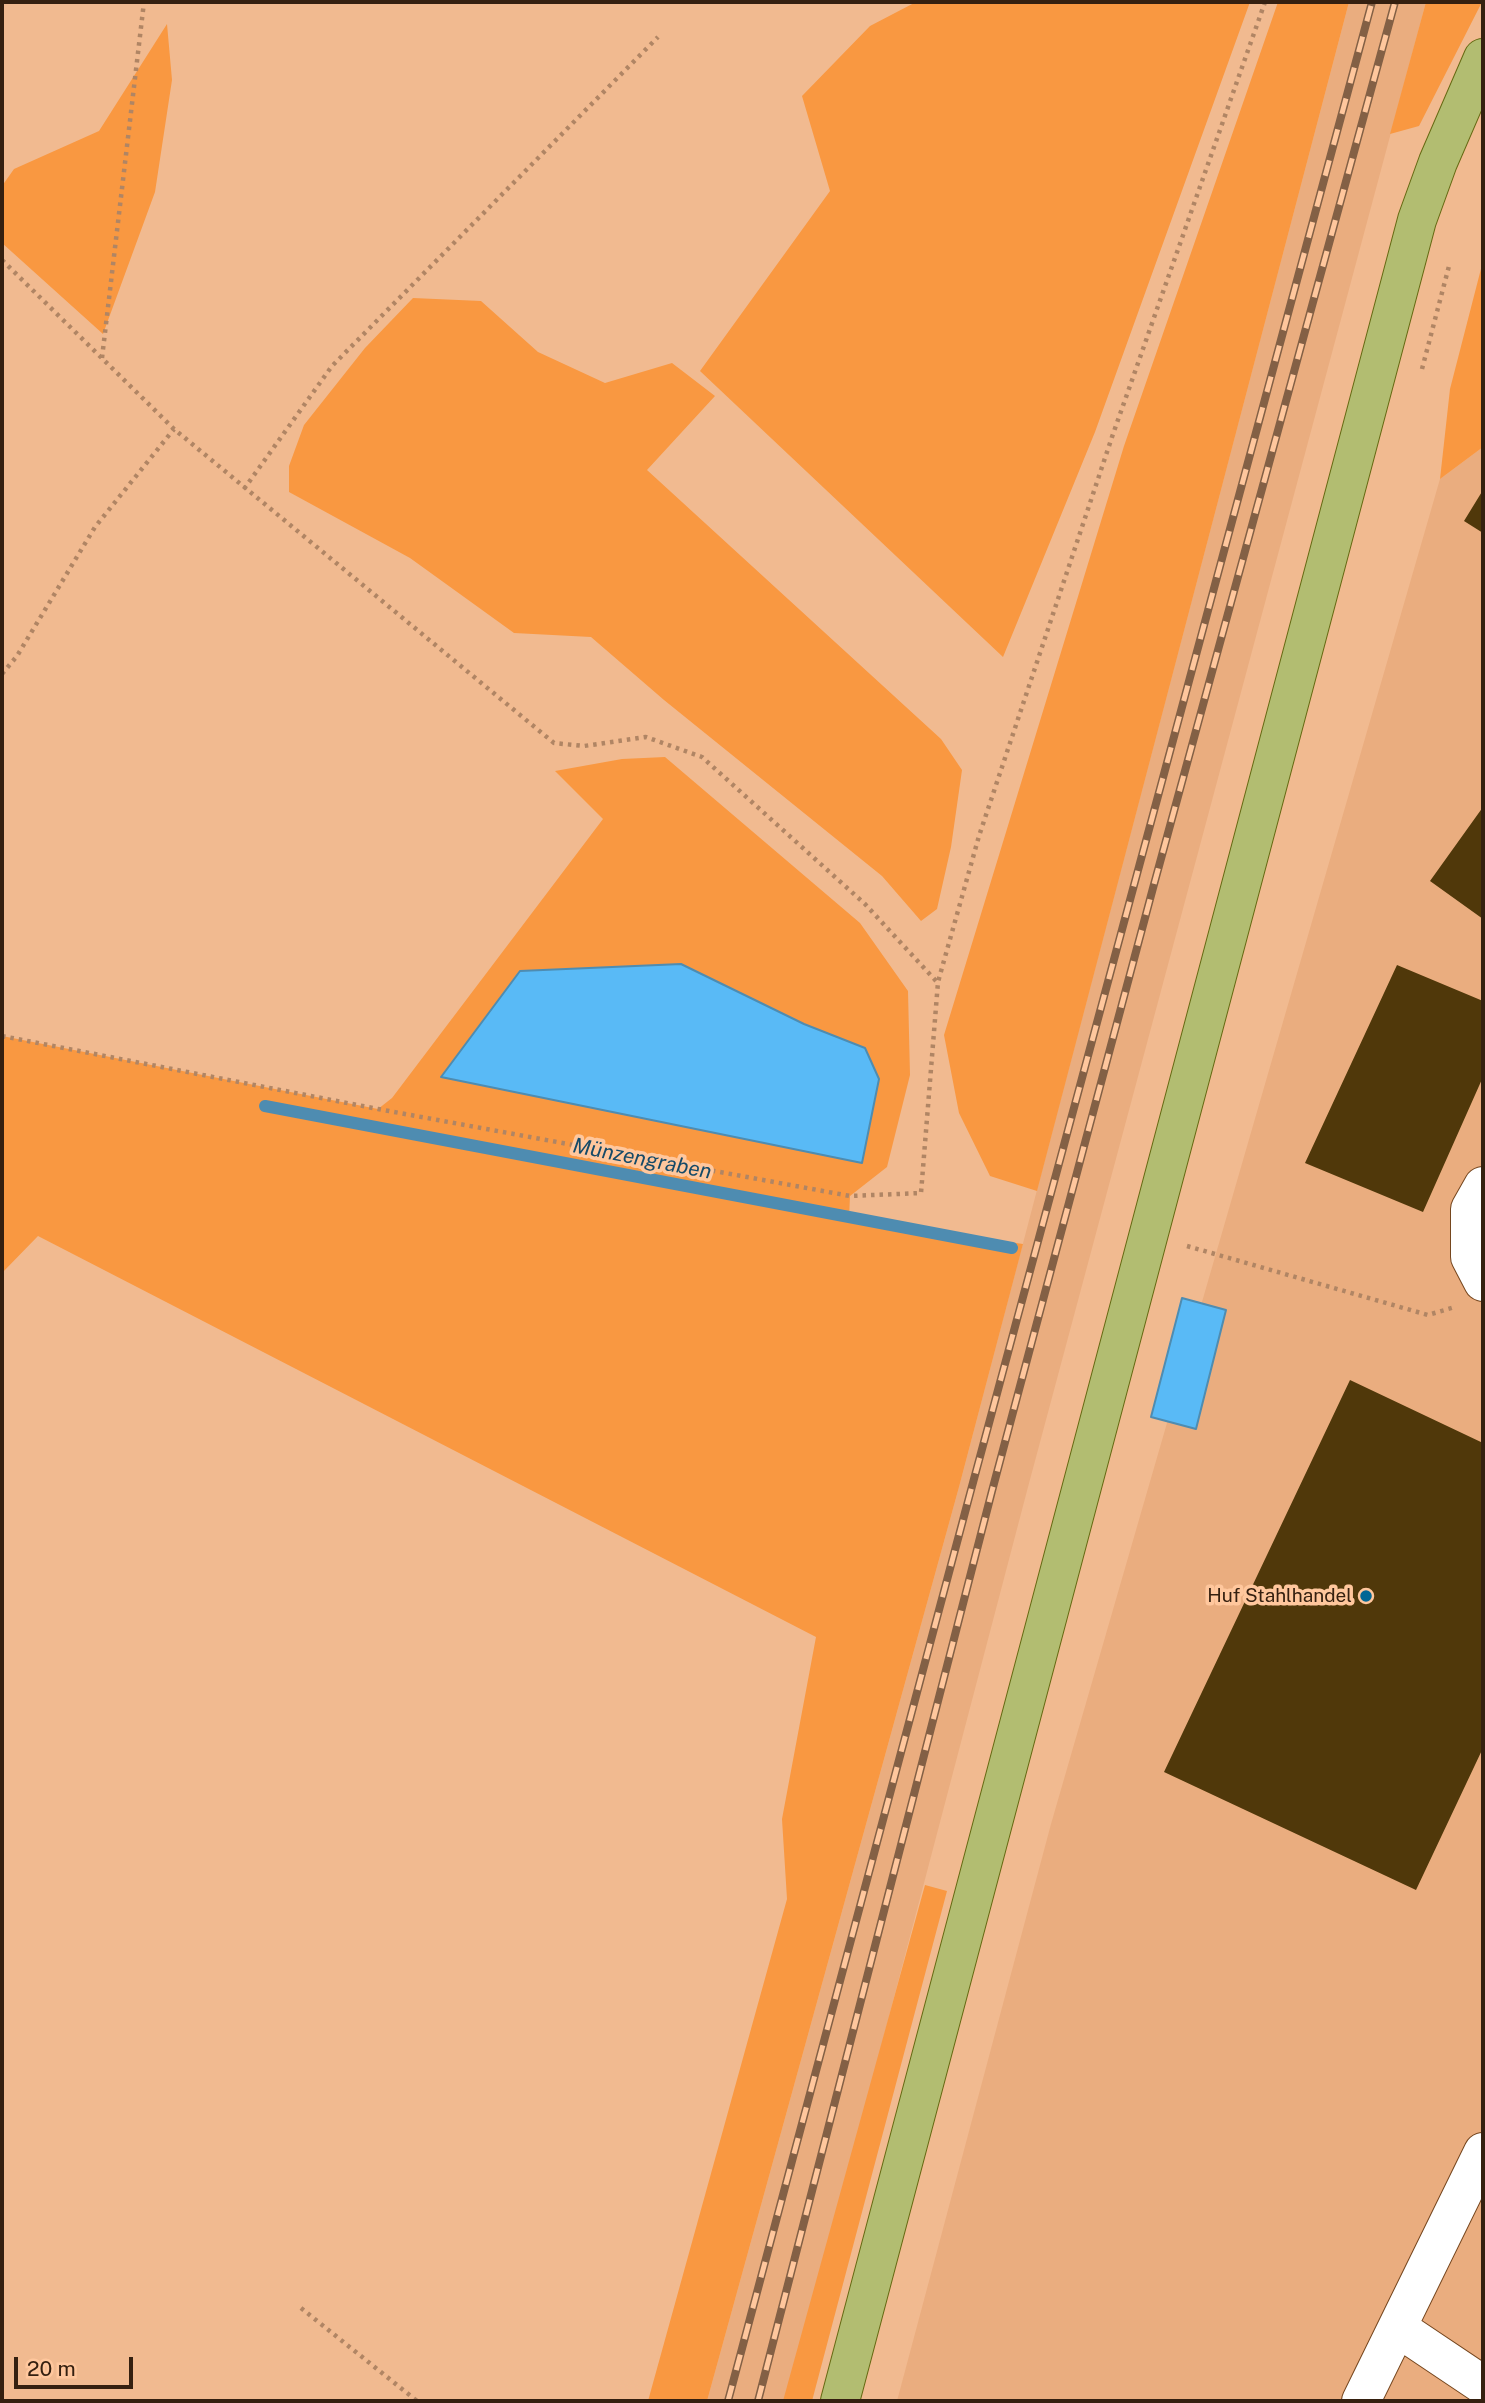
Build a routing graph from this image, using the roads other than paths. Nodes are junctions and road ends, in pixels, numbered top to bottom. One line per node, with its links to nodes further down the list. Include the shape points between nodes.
1 (1483, 58): 7 (main road, via 1417,220)
2 (1483, 1186): 3 (street, via 1470,1209)
3 (1472, 1294)
4 (1483, 2152): 5 (street)
5 (1398, 2328): 6 (street); 8 (street)
6 (1483, 2385)
7 (840, 2401)
8 (1361, 2401)

